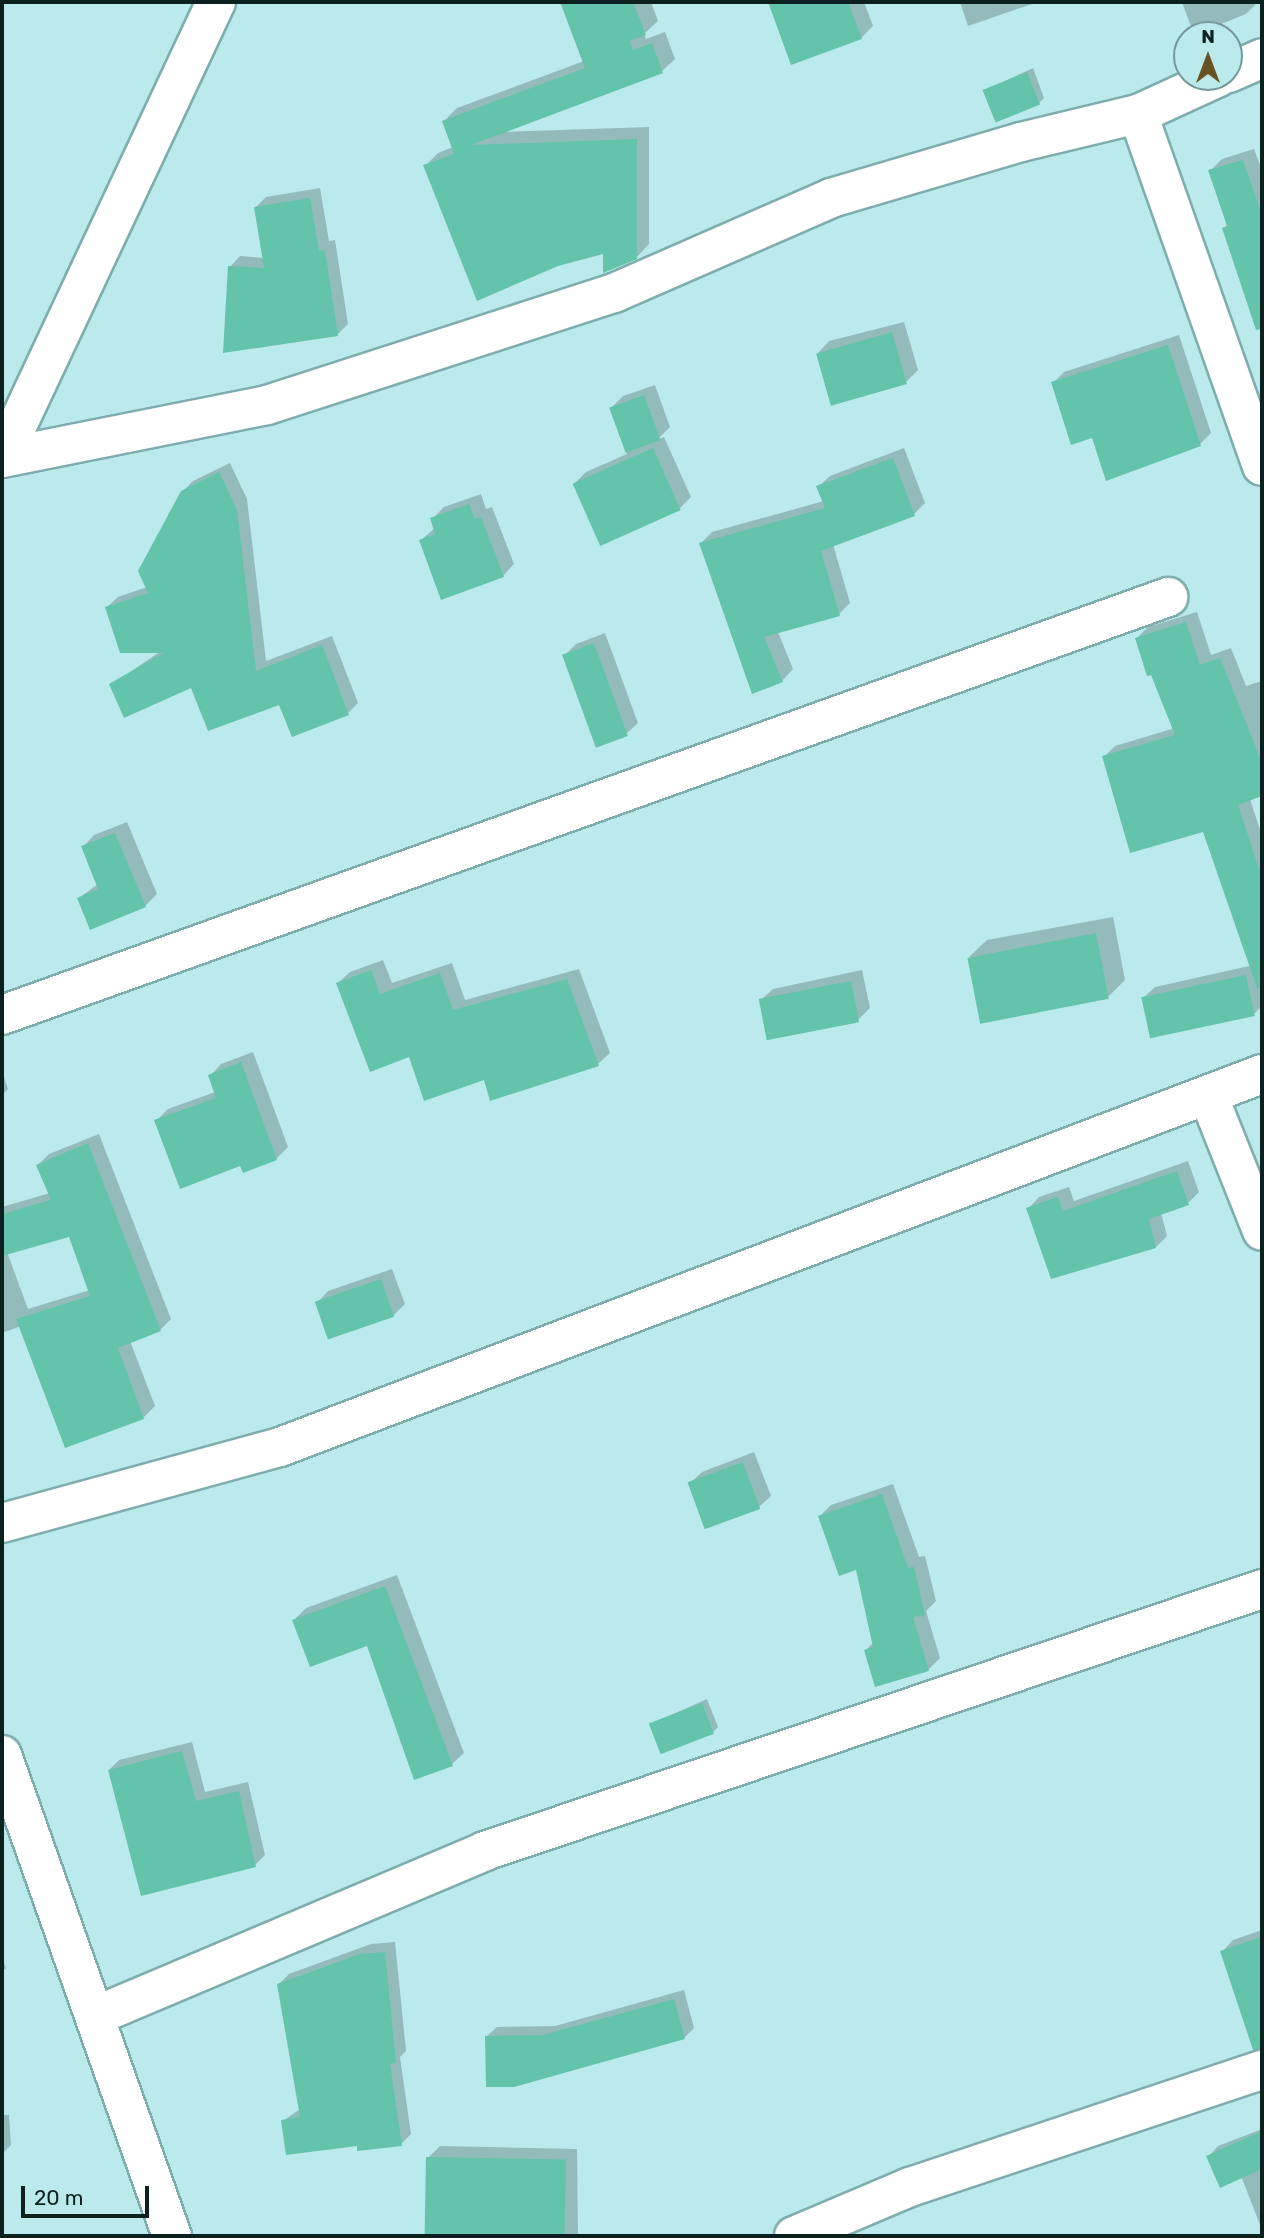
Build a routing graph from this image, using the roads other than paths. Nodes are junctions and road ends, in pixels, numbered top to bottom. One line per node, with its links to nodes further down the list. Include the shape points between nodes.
1 (216, 2): 6 (street)
2 (1262, 58): 3 (street)
3 (1243, 67)
4 (1188, 91): 5 (street)
5 (1138, 114): 6 (street, via 1021,142 831,198 614,293 267,405); 7 (street)
6 (2, 458)
7 (1262, 466)
8 (1168, 597): 9 (street)
9 (2, 1015)
10 (1262, 1074): 11 (street)
11 (1208, 1095): 12 (street); 13 (street, via 280,1447)
12 (1262, 1231)
13 (2, 1523)
14 (1262, 1589): 16 (street, via 485,1851)
15 (2, 1755): 16 (street)
16 (95, 2016): 18 (street)
17 (1262, 2070): 19 (street, via 910,2187)
18 (172, 2236)
19 (794, 2236)

